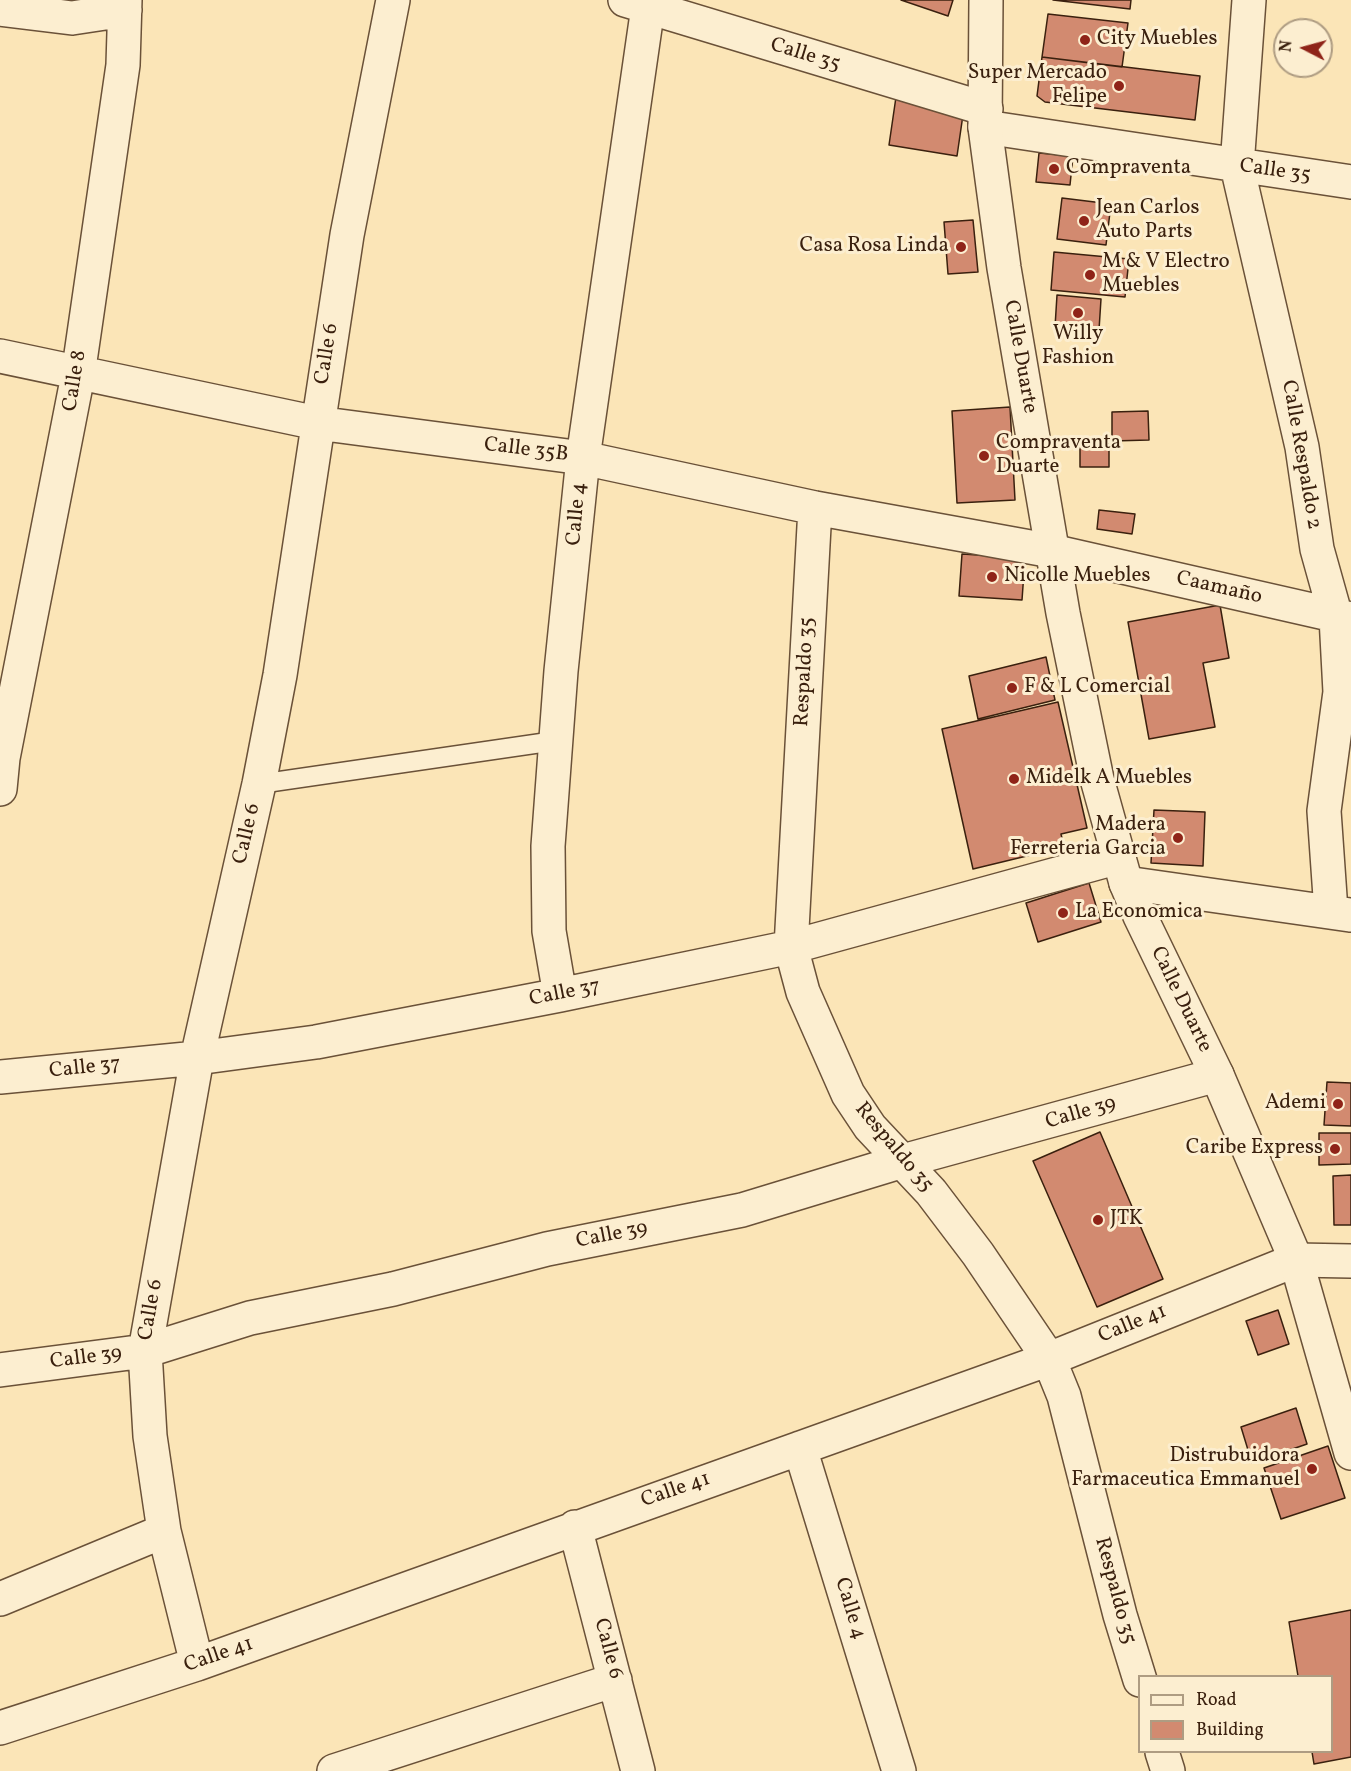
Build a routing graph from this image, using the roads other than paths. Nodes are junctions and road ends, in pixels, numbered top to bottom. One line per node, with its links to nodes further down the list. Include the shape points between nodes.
1 (393, 0): 12 (street, Calle 6, via 347,235)
2 (986, 0): 7 (street, Calle Duarte)
3 (1249, 0): 8 (street, Calle Respaldo 2)
4 (641, 3): 7 (street, Calle 35); 13 (street, Calle 4)
5 (125, 5): 6 (street, via 72,18); 11 (street, Calle 8, via 123,65)
6 (0, 9)
7 (986, 118): 8 (street, Calle 35); 15 (street, Calle Duarte, via 1004,268)
8 (1237, 166): 9 (street, Calle 35); 16 (street, Calle Respaldo 2, via 1302,447 1317,549)
9 (1351, 182)
10 (0, 356): 11 (street, Calle 35B)
11 (78, 375): 12 (street, Calle 35B); 18 (street, Calle 8)
12 (317, 423): 13 (street, Calle 35B); 19 (street, Calle 6, via 280,675)
13 (583, 458): 14 (street, Calle 35B); 17 (street, Calle 4)
14 (815, 508): 15 (street, Calle 35B); 22 (street, Respaldo 35)
15 (1052, 551): 16 (street, Caamaño); 20 (street, Calle Duarte, via 1098,779)
16 (1344, 618): 21 (street, Calle Respaldo 2, via 1340,692 1324,811)
17 (555, 741): 19 (lane); 23 (street, Calle 4, via 548,846 549,931)
18 (1, 769)
19 (259, 784): 24 (street, Calle 6)
20 (1123, 869): 21 (street); 22 (street, Calle 37); 25 (street, Calle Duarte, via 1140,916)
21 (1341, 913)
22 (791, 947): 23 (street, Calle 37); 27 (street, Respaldo 35, via 803,992 848,1094 870,1127)
23 (560, 995): 24 (street, Calle 37, via 316,1042)
24 (197, 1058): 26 (street, Calle 37); 30 (street, Calle 6)
25 (1217, 1075): 27 (street, Calle 39); 28 (street, Calle Duarte)
26 (0, 1077)
27 (903, 1161): 30 (street, Calle 39, via 742,1210 250,1318); 31 (street, Respaldo 35, via 978,1254)
28 (1296, 1260): 29 (street, Calle 41); 31 (street, Calle 41); 34 (street, Calle Duarte)
29 (1351, 1261)
30 (145, 1351): 32 (street, Calle 39); 36 (street, Calle 6, via 150,1436)
31 (1049, 1359): 33 (street, Calle 41); 39 (street, Respaldo 35, via 1064,1396)
32 (0, 1370)
33 (800, 1448): 35 (street, Calle 41); 45 (street, Calle 4)
34 (1351, 1453)
35 (575, 1527): 38 (street, Calle 41); 40 (street, Calle 6)
36 (164, 1531): 37 (street); 38 (street, Calle 6)
37 (0, 1599)
38 (197, 1664): 41 (street, Calle 41)
39 (1138, 1675)
40 (615, 1680): 43 (street); 44 (street, Calle 6)
41 (0, 1728)
42 (1162, 1753): 46 (street)
43 (334, 1771)
44 (638, 1771)
45 (899, 1771)
46 (1168, 1771)

